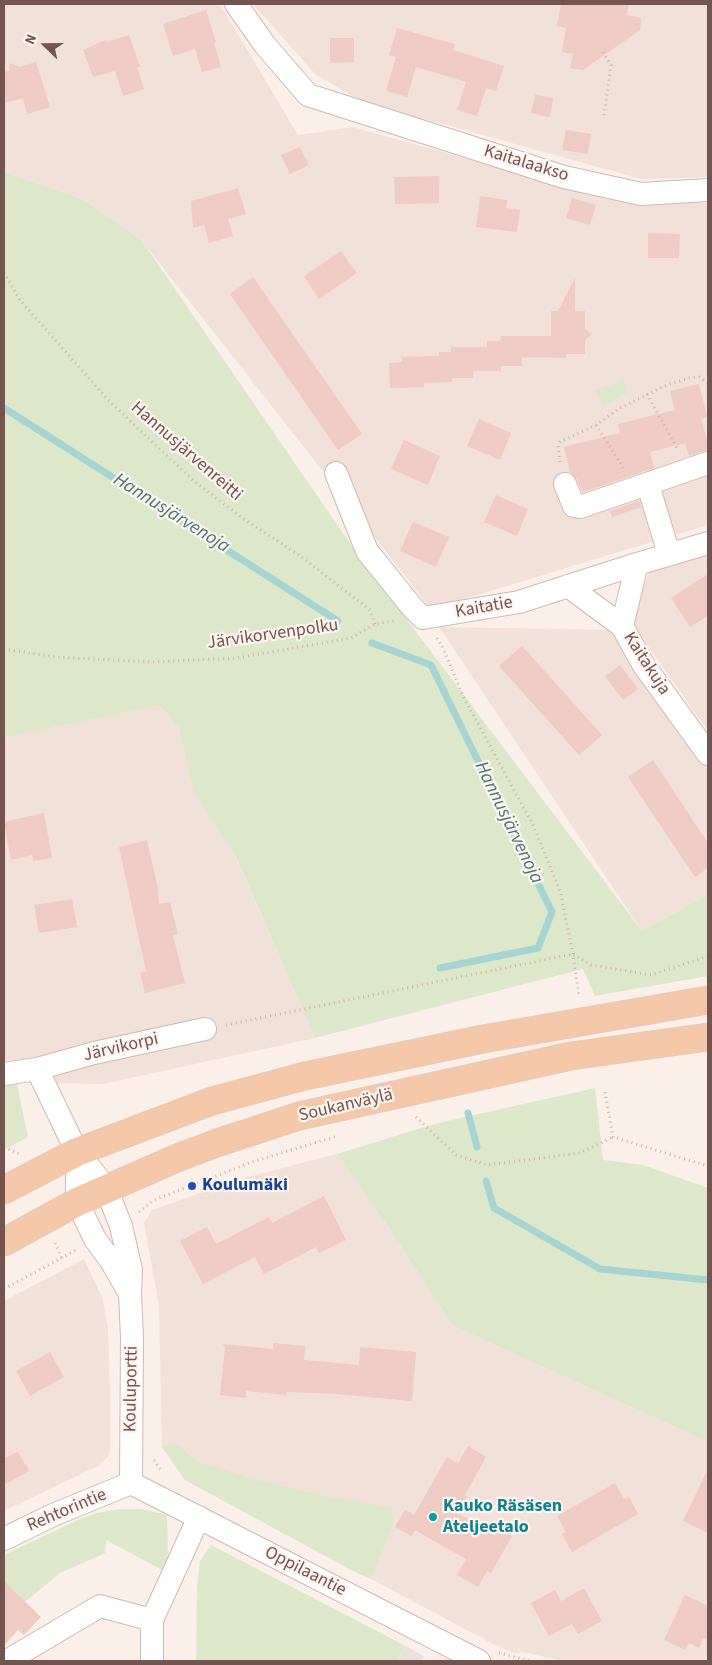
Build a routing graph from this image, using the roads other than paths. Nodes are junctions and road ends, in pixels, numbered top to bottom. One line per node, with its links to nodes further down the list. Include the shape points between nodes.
1 (236, 4): 2 (street, Kaitalaakso, via 265,45 308,95 564,177 641,194)
2 (708, 190)
3 (708, 463): 6 (street)
4 (336, 473): 10 (street, Kaitatie, via 367,551 423,618 519,602)
5 (563, 475): 6 (street, via 576,507)
6 (648, 485): 8 (street)
7 (708, 543): 8 (street, Kaitatie)
8 (669, 554): 9 (street, Kaitatie)
9 (637, 564): 10 (street, Kaitatie); 11 (street, Kaitakuja)
10 (568, 586): 11 (street)
11 (622, 626): 12 (street, Kaitakuja, via 644,664)
12 (708, 754)
13 (708, 1000): 18 (main road, Soukanväylä, via 483,1039 305,1076 212,1101)
14 (205, 1029): 16 (street, Järvikorpi)
15 (708, 1037): 19 (main road, Soukanväylä, via 571,1056 299,1116 217,1143)
16 (37, 1069): 17 (street, Järvikorpi); 18 (street)
17 (4, 1074)
18 (77, 1152): 19 (street, Kouluportti); 20 (main road, Soukanväylä); 21 (street, Kouluportti)
19 (106, 1188): 21 (main road, Soukanväylä); 23 (street, Kouluportti, via 121,1226 131,1270)
20 (4, 1190)
21 (77, 1202): 22 (main road, Soukanväylä); 23 (street, Kouluportti, via 95,1239)
22 (4, 1242)
23 (130, 1294): 24 (street, Kouluportti)
24 (131, 1483): 25 (street, Oppilaantie); 26 (street, Rehtorintie)
25 (199, 1517): 27 (street); 28 (street, Oppilaantie)
26 (4, 1539)
27 (152, 1620): 29 (street, via 100,1606); 30 (street)
28 (486, 1656)
29 (7, 1661)
30 (152, 1661)

